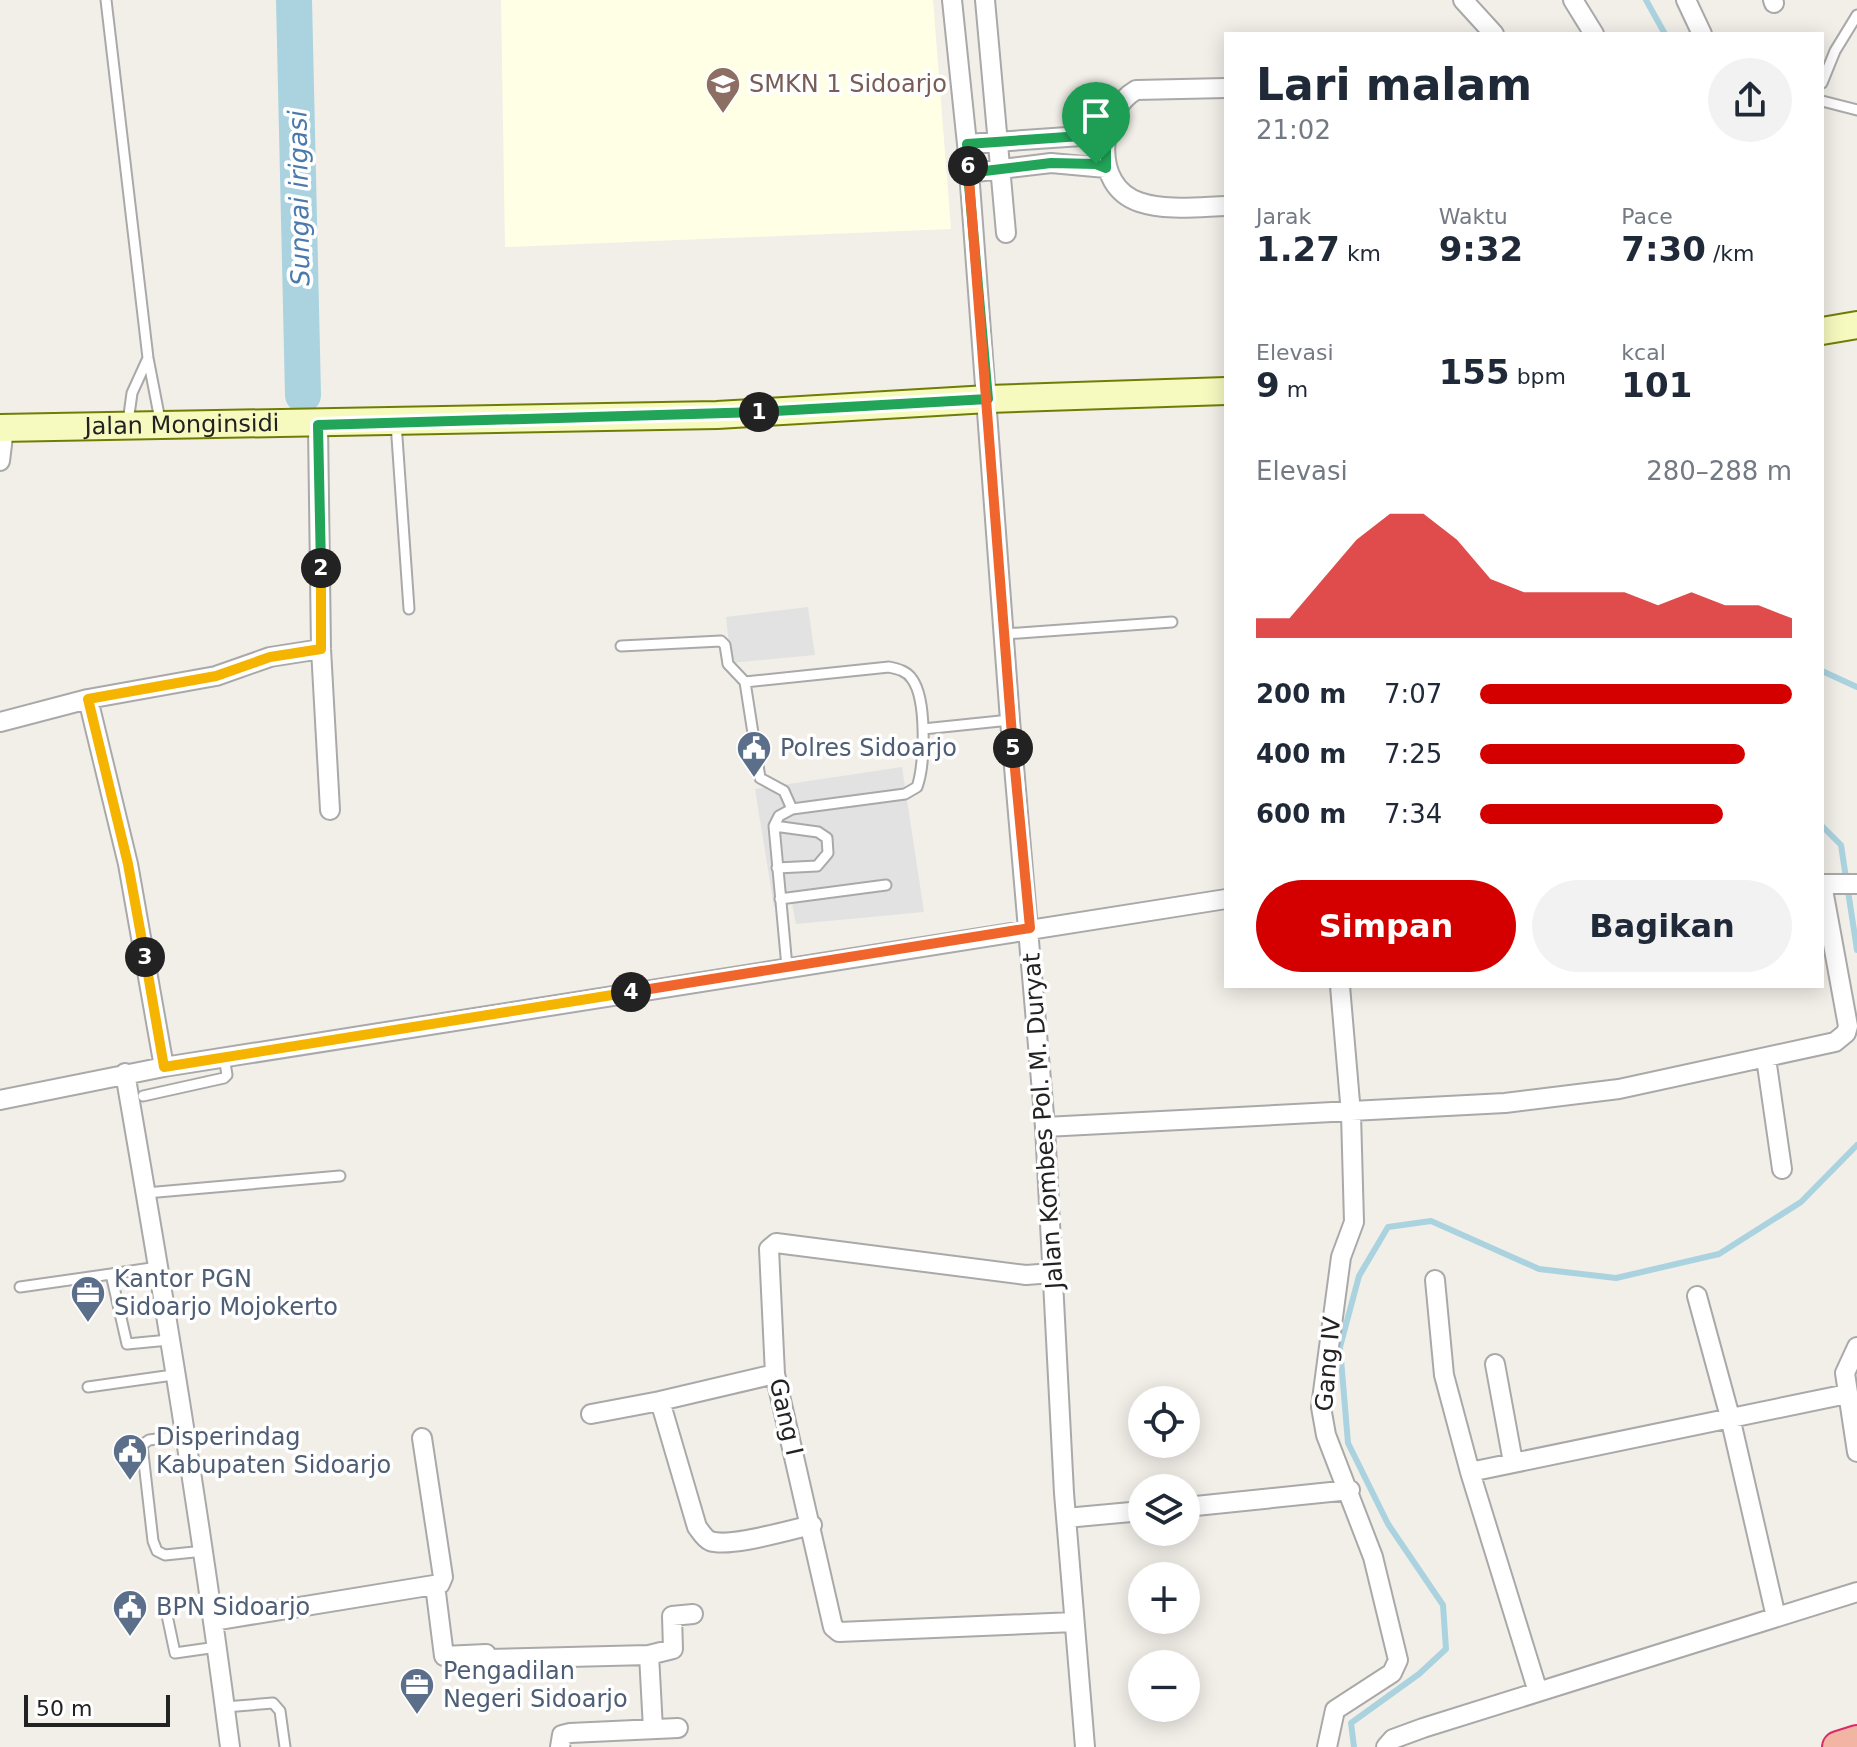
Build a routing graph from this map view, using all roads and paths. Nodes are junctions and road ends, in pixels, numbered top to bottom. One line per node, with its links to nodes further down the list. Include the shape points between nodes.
1 (106, 0): 25 (lane)
2 (952, 0): 17 (street, Jalan Kombes Pol. M. Duryat)
3 (985, 0): 16 (street)
4 (1463, 0): 8 (street)
5 (1573, 0): 9 (street)
6 (1686, 0): 10 (street)
7 (1857, 15): 11 (lane)
8 (1492, 32)
9 (1593, 32)
10 (1701, 32)
11 (1824, 78)
12 (1224, 88): 15 (street, via 1136,90 1119,104)
13 (1824, 102): 14 (lane)
14 (1857, 110)
15 (1106, 129): 16 (street, via 1096,135); 18 (street)
16 (1000, 142): 17 (street); 19 (street)
17 (967, 144): 20 (street, Jalan Kombes Pol. M. Duryat)
18 (1106, 168): 19 (street, via 1051,163); 21 (street, via 1122,193 1136,202)
19 (1001, 170): 20 (street); 22 (street)
20 (968, 173): 27 (street, Jalan Kombes Pol. M. Duryat)
21 (1224, 206)
22 (1006, 233)
23 (1857, 325): 24 (main road)
24 (1824, 331)
25 (148, 358): 30 (lane, via 132,393); 31 (lane)
26 (1224, 391): 27 (main road, Jalan Monginsidi)
27 (988, 399): 28 (main road, Jalan Monginsidi, via 717,415); 36 (street, Jalan Kombes Pol. M. Duryat)
28 (396, 423): 29 (main road, Jalan Monginsidi); 34 (lane)
29 (318, 425): 31 (main road, Jalan Monginsidi); 38 (street)
30 (127, 426): 31 (main road, Jalan Monginsidi); 32 (main road, Jalan Monginsidi)
31 (161, 426)
32 (2, 428): 33 (street)
33 (0, 461)
34 (409, 609)
35 (1172, 622): 36 (lane)
36 (1004, 634): 41 (street, Jalan Kombes Pol. M. Duryat)
37 (621, 646): 39 (lane, via 721,641 728,664)
38 (321, 649): 40 (street, via 270,657 216,676); 45 (street)
39 (745, 682): 43 (lane, via 902,670 917,691); 44 (lane, via 760,778 784,791)
40 (88, 699): 42 (street); 59 (street, via 128,864)
41 (1010, 720): 43 (lane); 53 (street, Jalan Kombes Pol. M. Duryat)
42 (0, 722)
43 (923, 729): 44 (lane, via 917,787 905,794)
44 (792, 809): 46 (lane)
45 (330, 810)
46 (774, 826): 47 (lane); 47 (lane, via 827,838 828,853 817,866)
47 (777, 868): 51 (lane)
48 (1828, 884): 49 (street); 57 (street, via 1846,1033 1835,1042)
49 (1857, 884)
50 (886, 885): 51 (lane)
51 (780, 899): 54 (lane)
52 (1224, 899): 53 (street)
53 (1030, 928): 54 (street); 65 (street, Jalan Kombes Pol. M. Duryat)
54 (787, 967): 56 (street)
55 (1340, 988): 64 (street, Gang IV)
56 (224, 1057): 58 (street); 61 (lane, via 226,1077)
57 (1766, 1058): 64 (street, via 1619,1089); 66 (street)
58 (191, 1063): 59 (street); 61 (lane)
59 (164, 1067): 60 (street)
60 (125, 1073): 63 (street); 68 (street)
61 (195, 1084): 62 (lane)
62 (143, 1096)
63 (0, 1100)
64 (1351, 1114): 65 (street); 90 (street, Gang IV, via 1354,1222 1341,1257 1321,1394 1326,1435)
65 (1045, 1127): 70 (street, Jalan Kombes Pol. M. Duryat)
66 (1782, 1169)
67 (340, 1176): 68 (lane)
68 (146, 1193): 69 (street)
69 (158, 1267): 71 (lane); 75 (street)
70 (1053, 1273): 78 (street, Gang I, via 1026,1275 776,1243 769,1249); 93 (street, Jalan Kombes Pol. M. Duryat)
71 (111, 1274): 73 (lane); 75 (lane, via 125,1342)
72 (1435, 1280): 89 (street, via 1444,1375)
73 (20, 1287)
74 (1697, 1296): 84 (street)
75 (169, 1340): 79 (street)
76 (1857, 1347): 81 (street, via 1845,1373)
77 (1495, 1364): 88 (street)
78 (775, 1374): 82 (street); 94 (street, Gang I)
79 (173, 1375): 80 (lane); 85 (street)
80 (88, 1387)
81 (1847, 1394): 84 (street); 87 (street)
82 (660, 1401): 83 (street); 94 (street, via 703,1536 712,1542 733,1541)
83 (591, 1414)
84 (1730, 1417): 88 (street); 100 (street)
85 (187, 1435): 95 (street); 95 (lane, via 142,1445 153,1541 165,1555)
86 (422, 1438): 96 (street, via 443,1577)
87 (1857, 1452)
88 (1513, 1462): 89 (street)
89 (1470, 1472): 105 (street)
90 (1350, 1490): 91 (street); 114 (street, Gang IV, via 1398,1660 1392,1673 1335,1710)
91 (1200, 1506)
92 (1128, 1512): 93 (street)
93 (1066, 1518): 102 (street, Jalan Kombes Pol. M. Duryat)
94 (812, 1525): 102 (street, Gang I, via 833,1627 839,1632)
95 (204, 1551): 101 (street)
96 (435, 1585): 101 (street); 104 (street, via 444,1656)
97 (1857, 1592): 100 (street)
98 (164, 1601): 103 (lane, via 175,1653)
99 (693, 1614): 104 (street, via 672,1616 677,1650)
100 (1776, 1617): 105 (street)
101 (213, 1621): 103 (street)
102 (1074, 1622): 113 (street, Jalan Kombes Pol. M. Duryat)
103 (217, 1647): 106 (street)
104 (649, 1655): 108 (street)
105 (1538, 1692): 115 (street, via 1393,1739)
106 (225, 1707): 110 (street); 111 (lane, via 273,1703 280,1711)
107 (678, 1728): 108 (street)
108 (653, 1729): 112 (street, via 570,1733 562,1735)
109 (1857, 1741): 116 (highway)
110 (230, 1747)
111 (285, 1747)
112 (560, 1747)
113 (1085, 1747)
114 (1327, 1747)
115 (1386, 1747)
116 (1838, 1747)

